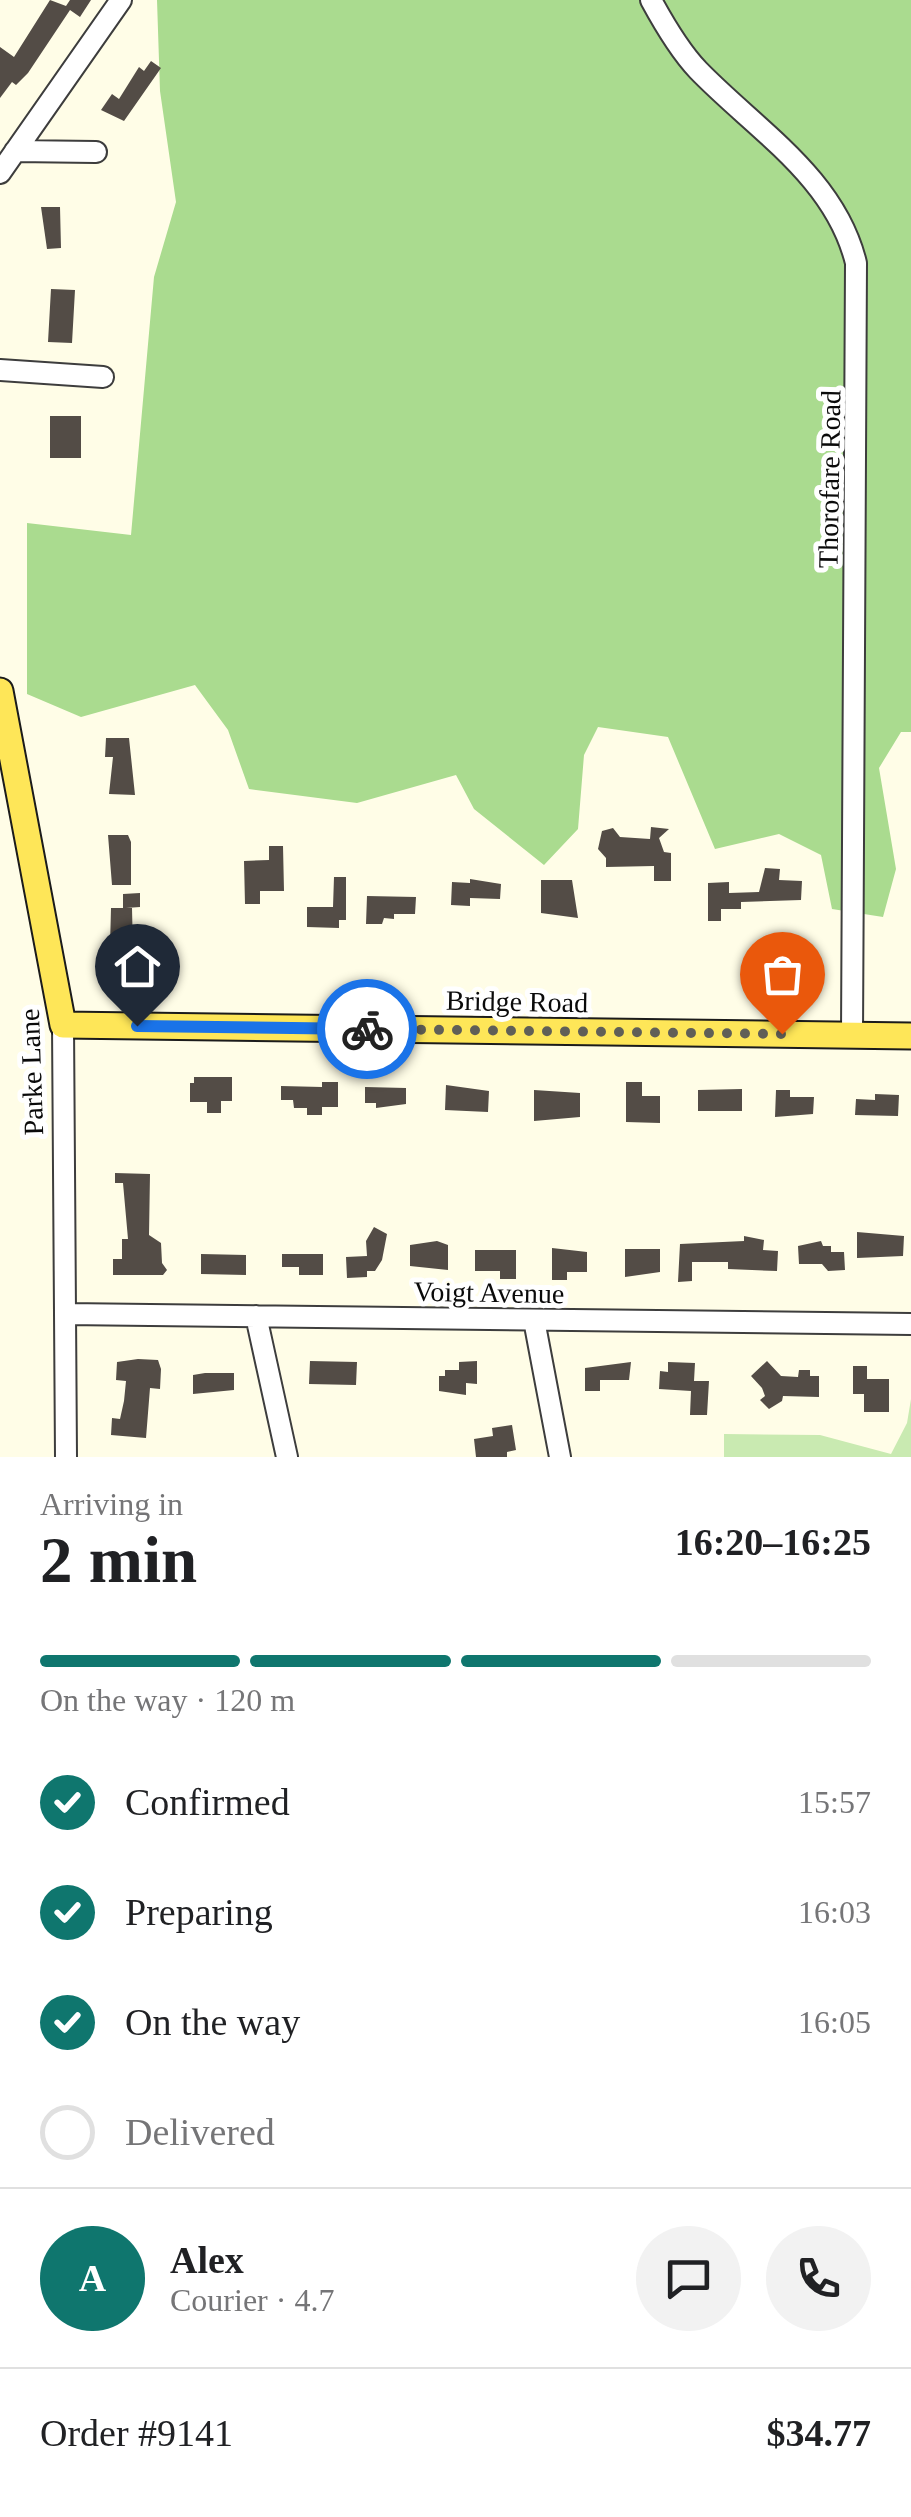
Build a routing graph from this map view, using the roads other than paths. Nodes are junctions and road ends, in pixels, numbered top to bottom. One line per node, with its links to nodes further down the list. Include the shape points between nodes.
1 (121, 0): 3 (street)
2 (650, 0): 10 (street, Thorofare Road, via 696,68 826,194 856,263)
3 (15, 151): 4 (street); 5 (street)
4 (96, 152)
5 (0, 172)
6 (0, 370): 7 (street)
7 (104, 377)
8 (0, 691): 9 (main road, Parke Lane)
9 (62, 1025): 10 (main road, Bridge Road); 12 (street, Parke Lane)
10 (852, 1035): 11 (main road, Bridge Road)
11 (911, 1036)
12 (66, 1314): 13 (street, Voigt Avenue); 16 (street, Parke Lane)
13 (256, 1316): 14 (street, Voigt Avenue); 17 (street)
14 (534, 1320): 15 (street, Voigt Avenue); 18 (street)
15 (911, 1324)
16 (66, 1457)
17 (287, 1457)
18 (560, 1457)

